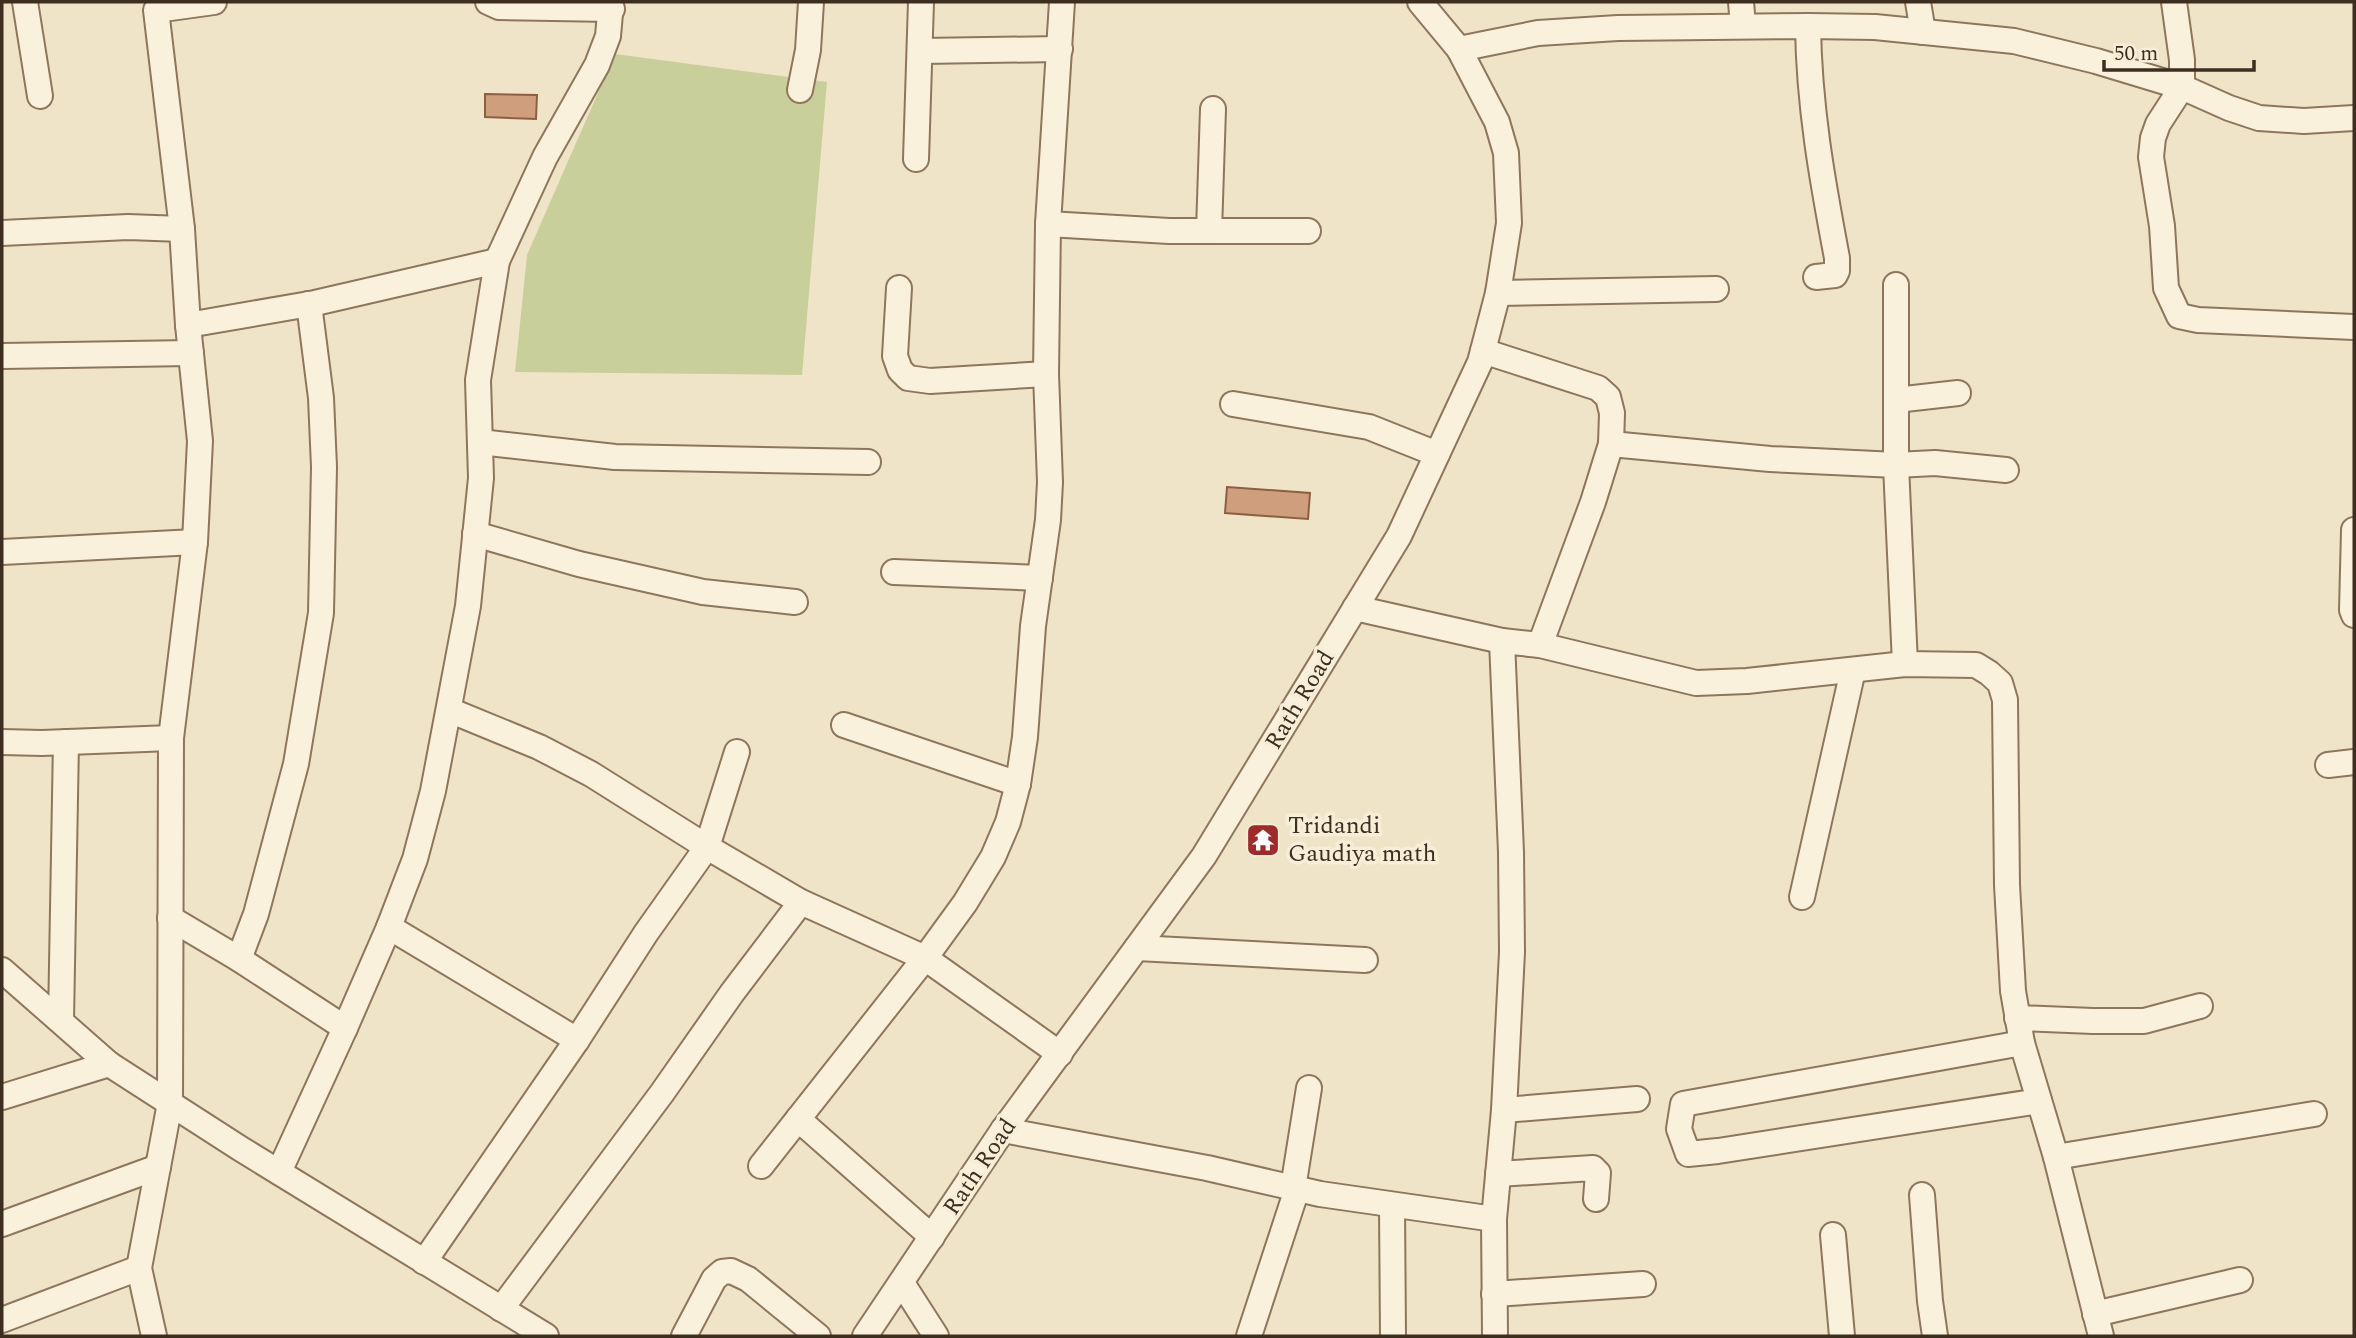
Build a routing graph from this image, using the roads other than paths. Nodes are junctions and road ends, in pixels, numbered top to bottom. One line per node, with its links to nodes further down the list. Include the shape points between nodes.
1 (25, 2): 19 (street)
2 (214, 2): 24 (street, via 156,10)
3 (488, 2): 10 (street, via 499,7)
4 (811, 2): 18 (street)
5 (921, 2): 16 (street)
6 (1062, 2): 14 (street)
7 (1420, 2): 15 (street, Rath Road)
8 (1918, 2): 13 (street)
9 (2174, 2): 17 (street)
10 (612, 6): 28 (street, via 608,36 597,65 545,157)
11 (1742, 14): 12 (street); 15 (street, via 1538,33)
12 (1808, 26): 13 (street); 29 (street, via 1815,136 1837,258 1835,275)
13 (1923, 32): 17 (street, via 2014,41)
14 (1060, 49): 16 (street); 23 (street)
15 (1459, 49): 33 (street, Rath Road, via 1497,122 1506,153 1510,223)
16 (921, 51): 22 (street)
17 (2182, 87): 21 (street, via 2259,118); 36 (street, via 2158,124 2151,157 2166,288 2179,316)
18 (800, 90)
19 (40, 96)
20 (1213, 109): 25 (street)
21 (2354, 118)
22 (916, 159)
23 (1048, 224): 25 (street); 40 (street)
24 (182, 229): 27 (street); 35 (street)
25 (1209, 231): 26 (street)
26 (1308, 231)
27 (2, 233)
28 (497, 261): 34 (street); 44 (street, via 478,380)
29 (1816, 277)
30 (1896, 285): 42 (street)
31 (899, 288): 40 (street, via 895,356 908,378 930,381)
32 (1716, 289): 33 (street)
33 (1498, 293): 37 (street, Rath Road)
34 (309, 304): 35 (street); 79 (street, via 324,467 321,612 296,764 256,914)
35 (188, 325): 38 (street)
36 (2354, 327)
37 (1483, 351): 45 (street, via 1598,388 1608,397 1612,413); 46 (street, Rath Road)
38 (191, 353): 39 (street); 52 (street, via 200,441)
39 (2, 356)
40 (1046, 374): 55 (street, via 1049,495)
41 (1958, 393): 42 (street)
42 (1896, 400): 48 (street)
43 (1233, 404): 46 (street, via 1369,427)
44 (480, 442): 47 (street, via 615,457); 51 (street)
45 (1611, 444): 48 (street, via 1770,459); 60 (street)
46 (1437, 454): 57 (street, Rath Road, via 1399,536)
47 (869, 462)
48 (1896, 464): 49 (street); 61 (street)
49 (2006, 470)
50 (2354, 530): 58 (street)
51 (475, 534): 56 (street, via 703,592); 63 (street, via 468,606)
52 (195, 542): 53 (street); 65 (street)
53 (2, 552)
54 (894, 572): 55 (street)
55 (1040, 578): 71 (street)
56 (795, 602)
57 (1355, 608): 59 (street); 77 (street, Rath Road, via 1204,856)
58 (2354, 615)
59 (1502, 641): 60 (street); 95 (street, via 1512,952)
60 (1541, 645): 62 (street, via 1696,683)
61 (1905, 664): 62 (street); 83 (street, via 1976,665 2000,683 2005,699 2007,885)
62 (1853, 670): 73 (street)
63 (449, 710): 72 (street, via 591,774); 76 (street, via 418,848)
64 (844, 725): 71 (street)
65 (171, 738): 67 (street); 75 (street)
66 (2, 742): 67 (street)
67 (66, 742): 84 (street)
68 (737, 752): 72 (street)
69 (2354, 762): 70 (street)
70 (2328, 765)
71 (1018, 784): 78 (street, via 993,857)
72 (707, 847): 74 (street); 86 (street)
73 (1802, 897)
74 (801, 902): 78 (street); 118 (street)
75 (170, 918): 79 (street); 94 (street)
76 (389, 926): 85 (street); 86 (street)
77 (1137, 948): 80 (street); 88 (street, Rath Road)
78 (925, 958): 88 (street); 97 (street)
79 (239, 959): 85 (street)
80 (1365, 960)
81 (2, 970): 84 (street)
82 (2200, 1006): 83 (street, via 2144,1021)
83 (2017, 1018): 87 (street)
84 (61, 1021): 89 (street)
85 (345, 1028): 102 (street)
86 (577, 1040): 112 (street)
87 (2022, 1043): 93 (street); 93 (street, via 1683,1104 1679,1129 1688,1154)
88 (1060, 1054): 98 (street, Rath Road)
89 (108, 1064): 91 (street); 94 (street)
90 (1309, 1088): 104 (street)
91 (2, 1097)
92 (1637, 1099): 95 (street)
93 (2039, 1101): 99 (street)
94 (170, 1103): 101 (street); 102 (street)
95 (1504, 1110): 103 (street)
96 (2314, 1114): 99 (street)
97 (798, 1119): 100 (street); 111 (street)
98 (1003, 1130): 104 (street); 111 (street, Rath Road)
99 (2056, 1157): 120 (street)
100 (761, 1166)
101 (158, 1167): 109 (street); 113 (street)
102 (279, 1172): 112 (street)
103 (1498, 1174): 106 (street, via 1593,1168 1598,1173); 108 (street)
104 (1295, 1189): 107 (street); 128 (street)
105 (1922, 1195): 132 (street)
106 (1595, 1199)
107 (1392, 1206): 108 (street); 129 (street)
108 (1494, 1219): 117 (street)
109 (2, 1224)
110 (1833, 1236): 131 (street)
111 (932, 1237): 115 (street, Rath Road)
112 (424, 1262): 118 (street)
113 (139, 1268): 119 (street); 122 (street)
114 (2240, 1280): 120 (street)
115 (902, 1283): 126 (street, Rath Road); 127 (street)
116 (1643, 1284): 117 (street)
117 (1494, 1293): 130 (street)
118 (501, 1309): 121 (street)
119 (2, 1320)
120 (2098, 1325)
121 (522, 1330): 123 (street)
122 (154, 1336)
123 (546, 1336)
124 (684, 1336): 125 (street, via 714,1279 731,1271 748,1279)
125 (818, 1336)
126 (864, 1336)
127 (936, 1336)
128 (1249, 1336)
129 (1393, 1336)
130 (1495, 1336)
131 (1842, 1336)
132 (1936, 1336)

